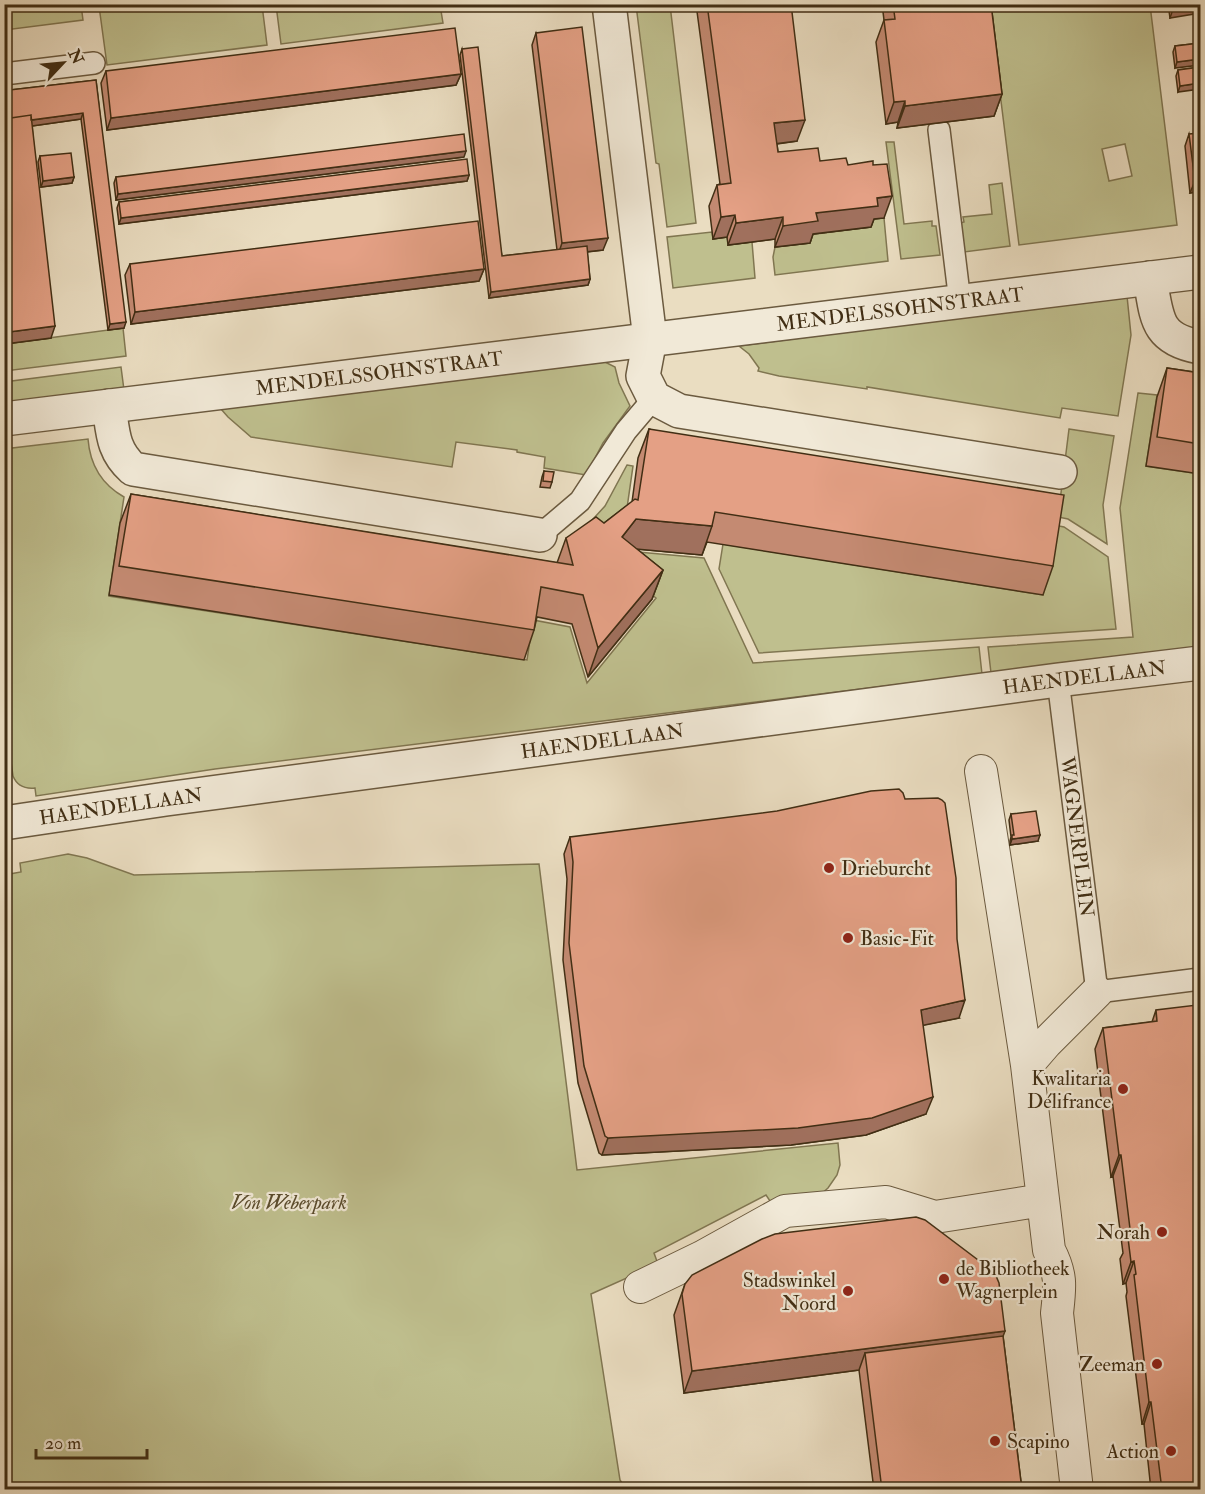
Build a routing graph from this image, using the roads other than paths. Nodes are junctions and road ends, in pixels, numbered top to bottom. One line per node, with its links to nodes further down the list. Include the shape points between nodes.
1 (609, 4): 8 (street)
2 (94, 63): 3 (lane)
3 (4, 74)
4 (939, 130): 7 (lane)
5 (1200, 272): 6 (street, MENDELSSOHNSTRAAT)
6 (1150, 278): 7 (street, MENDELSSOHNSTRAAT); 9 (street, via 1158,321 1166,332 1185,344)
7 (960, 302): 8 (street, MENDELSSOHNSTRAAT)
8 (650, 339): 10 (street, via 644,376); 11 (street, MENDELSSOHNSTRAAT)
9 (1200, 347)
10 (654, 398): 13 (street, via 679,411); 14 (lane, via 626,431 580,501)
11 (109, 405): 12 (street, MENDELSSOHNSTRAAT); 14 (street, via 115,446 133,469)
12 (4, 419)
13 (1060, 472)
14 (540, 535)
15 (1200, 663): 16 (street, HAENDELLAAN)
16 (1058, 680): 18 (street, HAENDELLAAN, via 178,797); 20 (lane, WAGNERPLEIN)
17 (981, 771): 21 (street)
18 (4, 824)
19 (1200, 979): 20 (lane)
20 (1097, 992): 21 (street)
21 (1028, 1065): 22 (street)
22 (1043, 1200): 23 (street, via 934,1217 886,1202 784,1211); 24 (street, via 1049,1250 1058,1267 1057,1313)
23 (640, 1287)
24 (1077, 1490)

